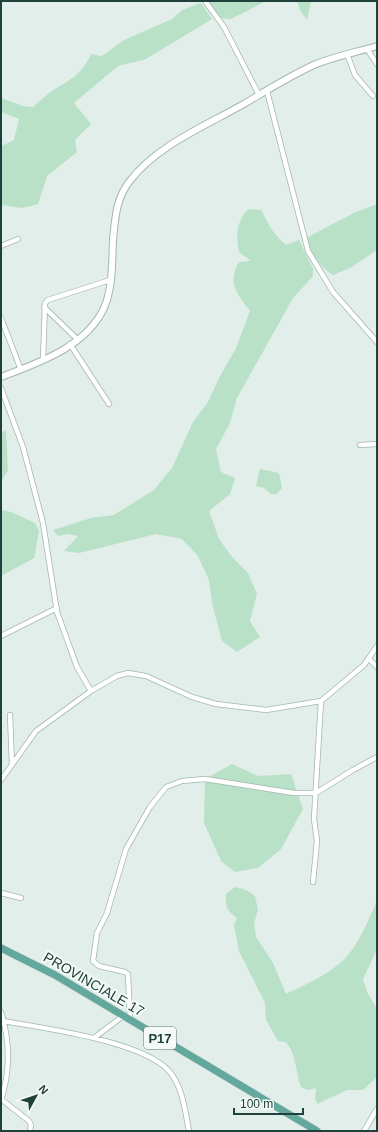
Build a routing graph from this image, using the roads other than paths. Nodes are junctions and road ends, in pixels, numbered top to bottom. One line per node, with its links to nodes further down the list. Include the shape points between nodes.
1 (205, 1): 7 (street, via 224,27)
2 (377, 46): 3 (street)
3 (367, 49): 4 (street); 5 (street)
4 (347, 54): 6 (street, via 315,65); 8 (street, via 354,75)
5 (377, 64)
6 (267, 91): 7 (street); 15 (street, via 308,251 333,292)
7 (259, 95): 11 (street, via 147,161 128,183 114,217)
8 (373, 96)
9 (18, 239): 10 (street)
10 (1, 246)
11 (110, 280): 12 (street, via 48,300); 14 (street, via 104,308 95,323)
12 (44, 307): 14 (street); 17 (street)
13 (1, 318): 18 (street)
14 (77, 339): 16 (street)
15 (377, 342)
16 (70, 344): 17 (street); 21 (street)
17 (43, 360): 18 (street)
18 (21, 370): 19 (street)
19 (1, 377)
20 (1, 388): 24 (street, via 23,447 43,522)
21 (109, 404)
22 (377, 444): 23 (street)
23 (360, 445)
24 (57, 608): 25 (street); 29 (street, via 77,667)
25 (1, 636)
26 (377, 646): 27 (street)
27 (369, 660): 28 (street); 30 (street)
28 (377, 667)
29 (91, 691): 30 (street, via 117,676 128,673 146,676 192,697 216,704 266,710); 33 (street, via 36,731)
30 (321, 701): 35 (street)
31 (10, 715): 33 (street)
32 (377, 757): 35 (street)
33 (12, 766): 34 (street)
34 (1, 780)
35 (316, 793): 36 (street, via 314,819 317,841); 42 (street, via 294,793 223,780 194,779 172,784 155,798 126,849 107,913 98,932 93,956 93,961 99,966 128,974)
36 (313, 882)
37 (1, 893): 38 (street)
38 (21, 898)
39 (1, 948): 41 (main road, PROVINCIALE 17 / P17, via 55,975)
40 (1, 1014): 43 (street)
41 (123, 1016): 42 (main road, PROVINCIALE 17 / P17); 44 (street)
42 (130, 1020): 49 (main road, PROVINCIALE 17 / P17)
43 (3, 1021): 44 (street); 45 (street, via 8,1071)
44 (94, 1038): 48 (street, via 137,1052 159,1062 169,1071 182,1096)
45 (1, 1100): 47 (street, via 29,1121)
46 (377, 1109): 50 (street)
47 (30, 1131)
48 (189, 1131)
49 (316, 1131)
50 (364, 1131)

